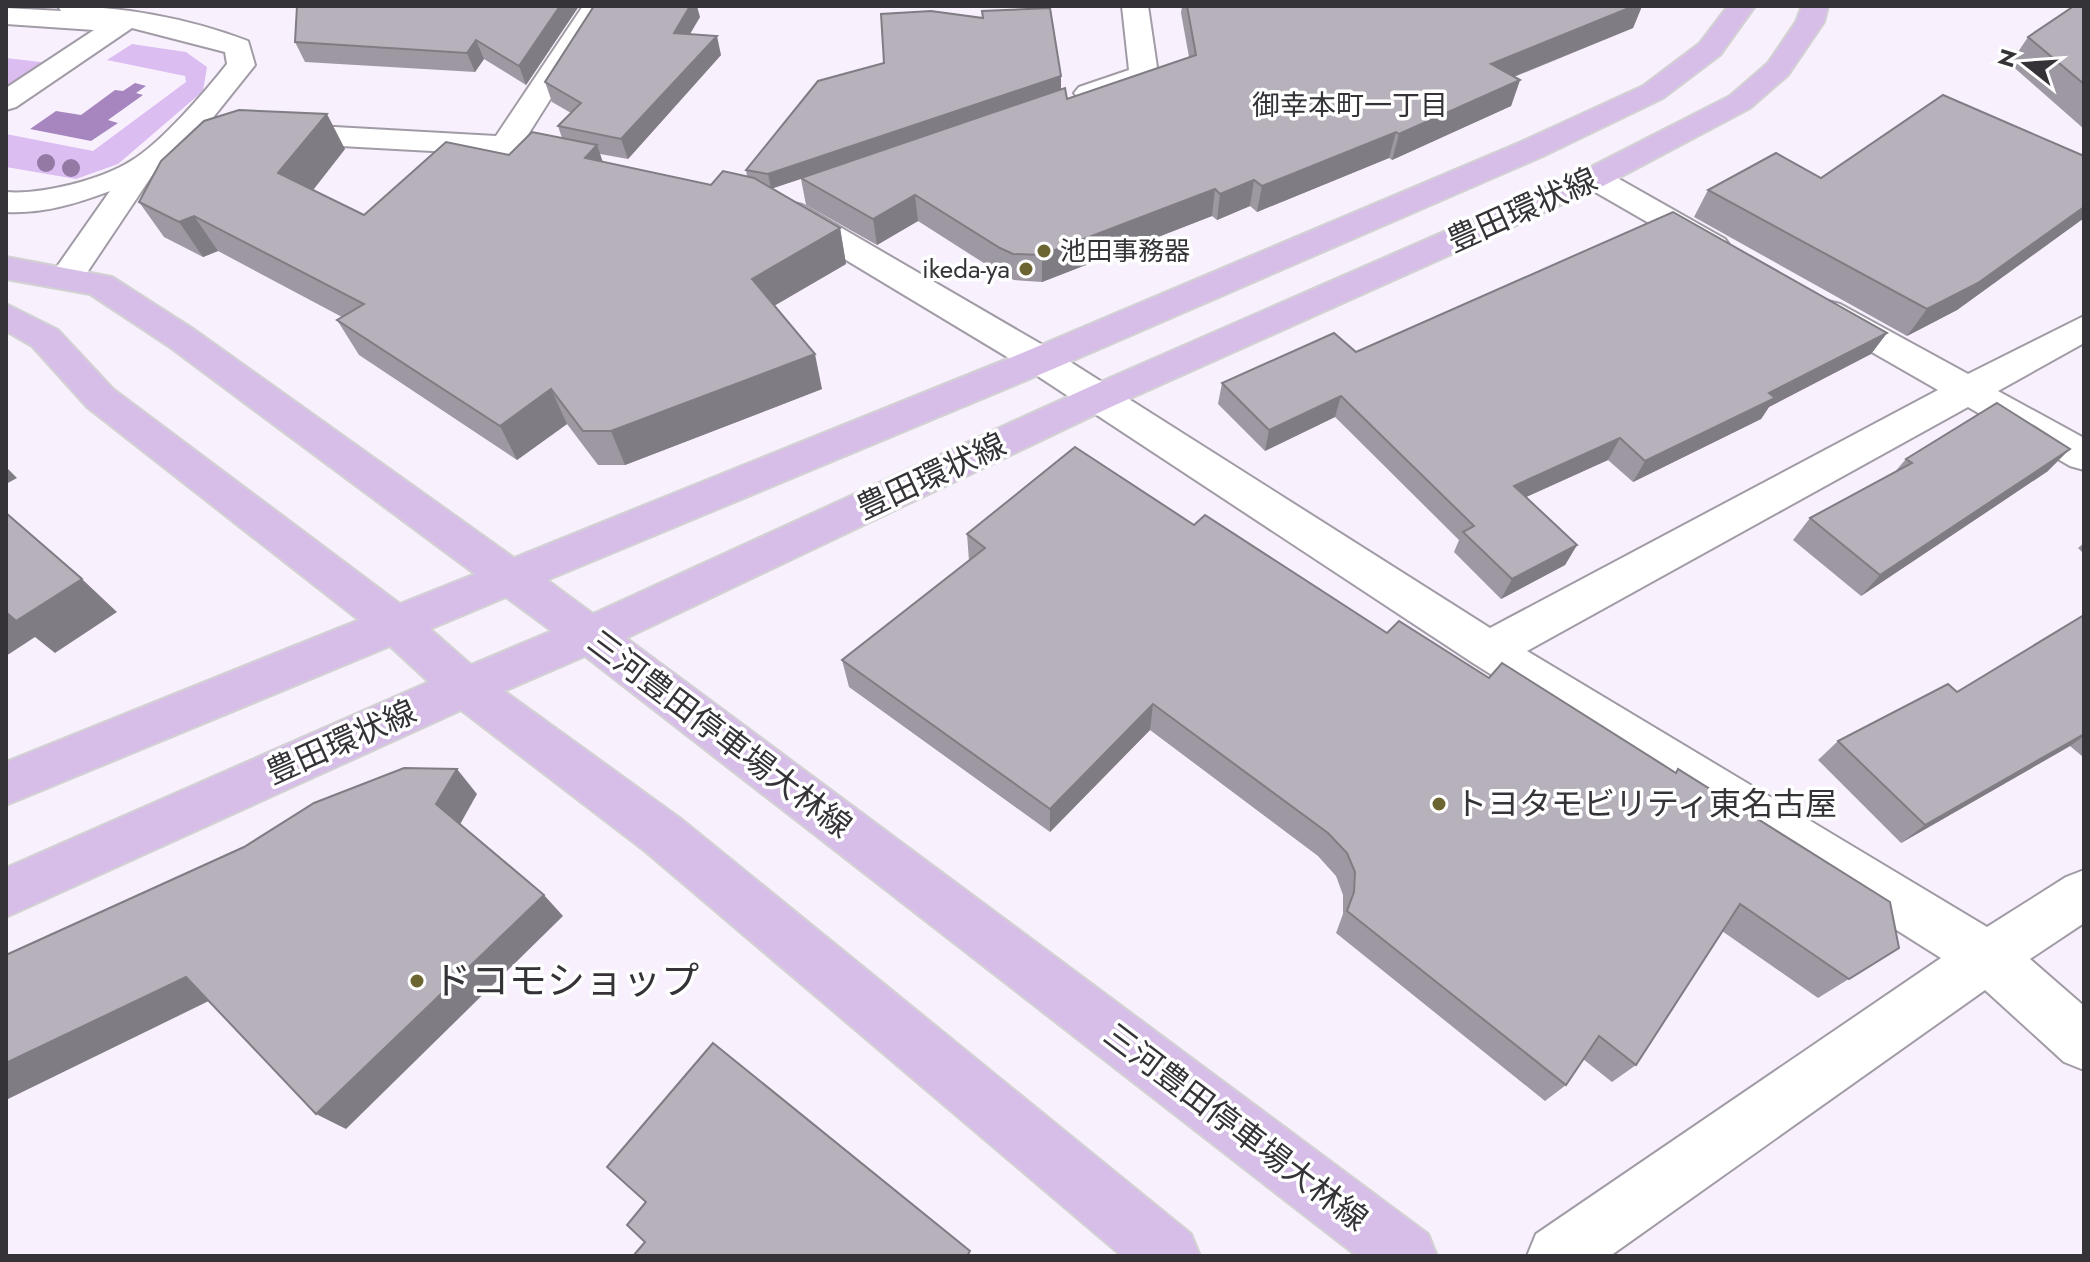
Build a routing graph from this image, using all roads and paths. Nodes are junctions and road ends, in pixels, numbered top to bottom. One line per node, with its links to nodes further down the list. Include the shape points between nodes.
1 (71, 6): 8 (street)
2 (596, 6): 12 (street)
3 (1135, 6): 10 (street, via 1144,74)
4 (1742, 6): 24 (main road, 豊田環状線, via 1710,49 1653,92)
5 (1815, 6): 15 (main road, 豊田環状線, via 1778,69 1740,102)
6 (6, 16): 7 (street)
7 (122, 23): 8 (street); 9 (street)
8 (173, 30): 11 (street, via 238,47 241,65)
9 (6, 101)
10 (1055, 104)
11 (185, 128): 12 (street); 14 (street)
12 (505, 146): 13 (street)
13 (594, 165)
14 (142, 168): 17 (street, via 49,200); 20 (street)
15 (1594, 178): 18 (street); 26 (main road, 豊田環状線)
16 (778, 198): 24 (street)
17 (6, 202)
18 (1746, 265)
19 (6, 268): 20 (main road, 三河豊田停車場大林線)
20 (66, 278): 28 (main road, 三河豊田停車場大林線, via 100,285 180,337)
21 (1801, 297): 25 (street)
22 (6, 315): 29 (main road, via 45,338 100,398)
23 (2084, 328): 25 (street)
24 (1040, 360): 26 (street); 28 (main road, 豊田環状線)
25 (1967, 391): 27 (street); 31 (street)
26 (1100, 397): 30 (main road, 豊田環状線); 31 (street)
27 (2084, 456)
28 (509, 578): 29 (main road, 豊田環状線); 30 (main road, 三河豊田停車場大林線)
29 (395, 624): 32 (main road); 33 (main road, 豊田環状線)
30 (590, 635): 32 (main road, 豊田環状線); 39 (main road, 三河豊田停車場大林線)
31 (1489, 650): 36 (street)
32 (465, 687): 34 (main road, 豊田環状線); 38 (main road, via 663,835)
33 (6, 784)
34 (6, 893)
35 (2084, 894): 36 (street)
36 (1987, 957): 37 (street); 40 (street)
37 (2084, 1042)
38 (1169, 1256)
39 (1406, 1256)
40 (1558, 1256)

